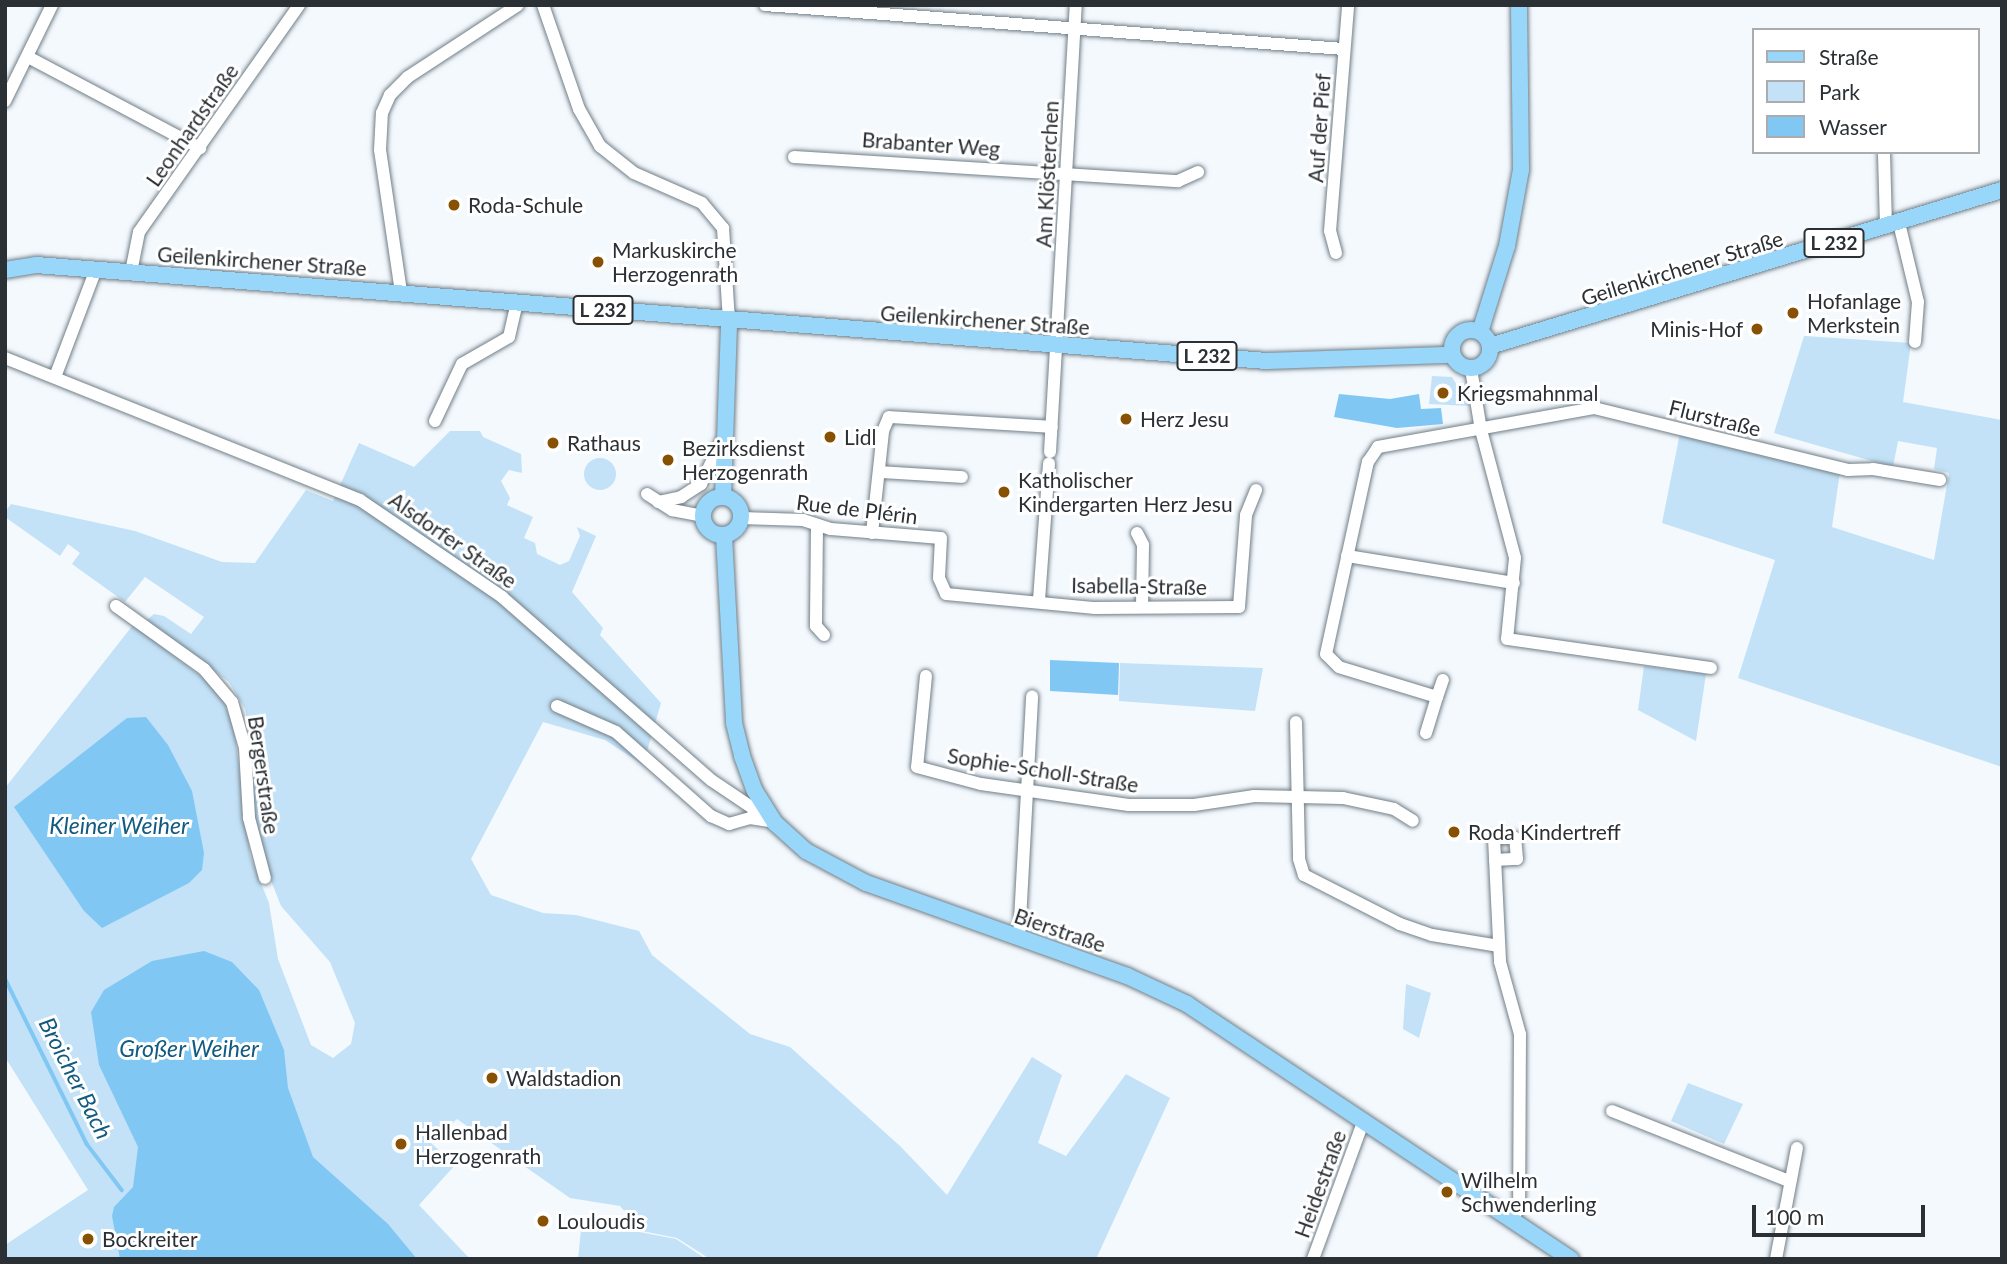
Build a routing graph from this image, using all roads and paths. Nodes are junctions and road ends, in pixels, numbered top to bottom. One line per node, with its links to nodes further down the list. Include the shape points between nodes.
1 (52, 5): 12 (street)
2 (299, 5): 14 (street, Leonhardstraße)
3 (518, 5): 25 (street, via 408,77 390,94 382,113 380,150)
4 (543, 5): 27 (street, via 579,109 600,146 634,173 702,203 723,228)
5 (765, 5): 9 (street)
6 (1076, 5): 10 (street, Am Klösterchen)
7 (1348, 5): 11 (street, Auf der Pief)
8 (1519, 5): 28 (main road, via 1521,170 1507,246)
9 (825, 7): 10 (street)
10 (1074, 28): 11 (street); 18 (street, Am Klösterchen)
11 (1344, 49): 21 (street, Auf der Pief, via 1330,231)
12 (28, 57): 13 (street); 14 (street)
13 (5, 101)
14 (200, 148): 24 (street, Leonhardstraße, via 139,232)
15 (1884, 155): 20 (street)
16 (794, 157): 18 (street, Brabanter Weg)
17 (1198, 172): 18 (street, Brabanter Weg, via 1178,181)
18 (1065, 174): 30 (street, Am Klösterchen)
19 (2002, 190): 20 (main road, Geilenkirchener Straße / L 232)
20 (1893, 225): 29 (street, via 1918,302); 31 (main road, Geilenkirchener Straße / L 232)
21 (1336, 253)
22 (96, 269): 23 (main road, Geilenkirchener Straße / L 232, via 36,265); 24 (main road, Geilenkirchener Straße / L 232); 35 (street)
23 (5, 270)
24 (131, 272): 25 (main road, Geilenkirchener Straße / L 232)
25 (401, 292): 26 (main road, Geilenkirchener Straße / L 232)
26 (517, 302): 27 (main road, Geilenkirchener Straße / L 232); 36 (street, via 509,337 462,364)
27 (729, 322): 30 (main road, Geilenkirchener Straße / L 232); 38 (main road)
28 (1480, 332): 31 (main road); 32 (main road, via 1461,332 1453,342)
29 (1915, 342)
30 (1057, 345): 32 (main road, Geilenkirchener Straße / L 232, via 1292,362); 37 (street, Am Klösterchen)
31 (1490, 346): 34 (main road, via 1483,364)
32 (1452, 355): 34 (main road, via 1459,365)
33 (5, 358): 35 (street, Alsdorfer Straße)
34 (1471, 369): 39 (street)
35 (55, 377): 68 (street, Alsdorfer Straße, via 318,481 385,515 502,597 711,780)
36 (435, 421)
37 (1052, 427): 40 (street, via 894,415 884,420); 53 (street, Am Klösterchen)
38 (726, 428): 44 (main road); 45 (street, via 701,484 681,497 652,498 672,510)
39 (1481, 430): 42 (street, Flurstraße, via 1602,409 1848,471 1873,469); 51 (street, Flurstraße, via 1386,445 1373,452); 52 (street, via 1513,544)
40 (880, 472): 41 (street); 48 (street)
41 (962, 477)
42 (1940, 480)
43 (1256, 490): 55 (street, Isabella-Straße, via 1246,515 1238,607)
44 (723, 497): 45 (main road, via 706,504); 46 (main road, via 735,502)
45 (702, 516): 50 (main road, via 711,533)
46 (741, 518): 47 (street, Rue de Plérin, via 803,520); 50 (main road, via 736,530)
47 (817, 525): 48 (street, Rue de Plérin); 56 (street, via 816,626)
48 (872, 533): 53 (street, Rue de Plérin, via 941,538 939,579 946,594)
49 (1137, 533): 55 (street, via 1143,545)
50 (724, 536): 68 (main road, Bierstraße, via 734,723 755,791)
51 (1348, 556): 52 (street); 61 (street, via 1328,659)
52 (1514, 583): 57 (street, via 1507,639)
53 (1039, 600): 55 (street, Isabella-Straße, via 1095,608)
54 (116, 606): 70 (street, Bergerstraße, via 204,669 232,702 245,748 248,818)
55 (1142, 606)
56 (824, 635)
57 (1711, 668)
58 (926, 676): 65 (street, Sophie-Scholl-Straße, via 917,767 981,784)
59 (1443, 680): 61 (street)
60 (1032, 696): 65 (street)
61 (1437, 697): 64 (street)
62 (557, 706): 68 (street, via 616,732 711,816 729,824 750,818)
63 (1296, 722): 66 (street)
64 (1426, 733)
65 (1027, 787): 66 (street, Sophie-Scholl-Straße, via 1156,807); 71 (street)
66 (1296, 795): 67 (street, Sophie-Scholl-Straße, via 1369,802); 72 (street, via 1304,875 1400,924 1432,935)
67 (1413, 821)
68 (775, 823): 71 (main road, Bierstraße, via 806,851 841,871)
69 (1495, 860): 72 (street)
70 (265, 878)
71 (1019, 939): 74 (main road, Bierstraße, via 1127,976 1186,1004)
72 (1499, 946): 77 (street, via 1520,1034 1519,1205)
73 (1612, 1111): 76 (street)
74 (1363, 1122): 77 (main road, Bierstraße); 78 (street, Heidestraße)
75 (1797, 1148): 76 (street)
76 (1789, 1181): 80 (street)
77 (1513, 1220): 79 (main road, Bierstraße)
78 (1313, 1259)
79 (1571, 1259)
80 (1776, 1259)

